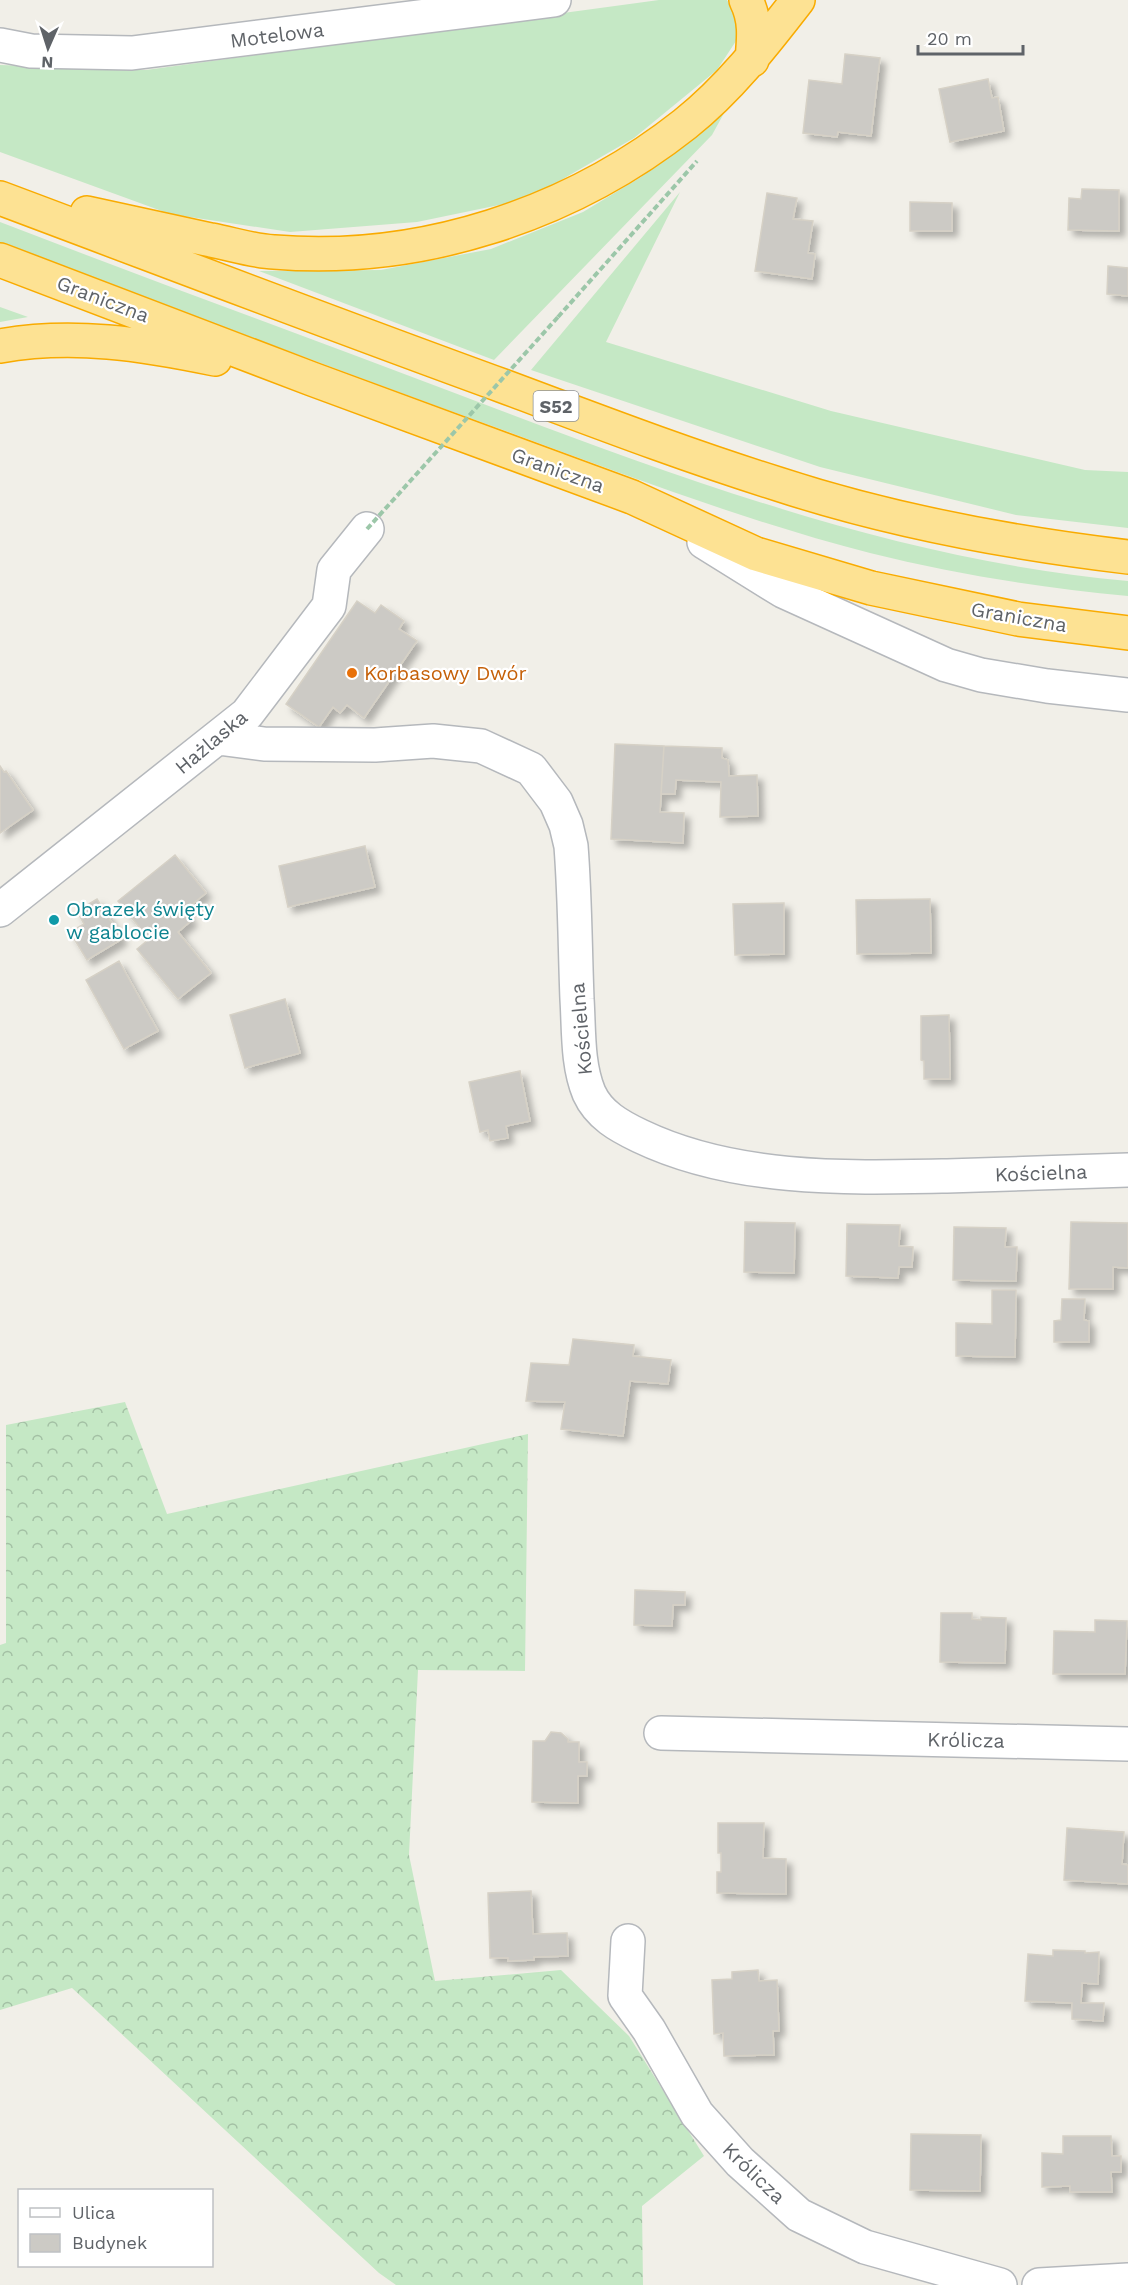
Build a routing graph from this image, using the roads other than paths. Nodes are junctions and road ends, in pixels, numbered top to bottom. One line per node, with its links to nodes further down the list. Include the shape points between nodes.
1 (554, 0): 4 (street, Motelowa, via 132,53 31,51)
2 (746, 0): 5 (highway, via 755,31)
3 (798, 0): 5 (highway)
4 (0, 45)
5 (752, 60): 6 (highway, via 686,123 584,189 510,221 389,250 272,252)
6 (0, 196): 12 (highway, S52, via 460,371 781,485 917,522 1051,548)
7 (0, 261): 9 (highway, Graniczna)
8 (0, 346): 9 (highway, via 46,339 148,345)
9 (312, 379): 10 (highway, Graniczna)
10 (632, 497): 13 (highway, Graniczna, via 756,554 871,588 1017,619); 14 (street, via 783,591 946,665 981,675)
11 (367, 529): 15 (street, Hażlaska, via 334,570 328,606 247,714)
12 (1128, 557)
13 (1128, 633)
14 (1128, 695)
15 (218, 738): 16 (street, Hażlaska); 17 (street, Kościelna, via 264,744 433,741 481,746 531,769 556,802 571,846 584,1080 596,1106 607,1117 649,1140 728,1164 814,1174 881,1177)
16 (0, 910)
17 (1128, 1170)
18 (661, 1733): 19 (street, Królicza)
19 (1128, 1744)
20 (628, 1941): 22 (street, Królicza, via 625,1995 698,2114 740,2162 799,2215 865,2247)
21 (1128, 2280): 23 (street)
22 (1000, 2285)
23 (1039, 2285)

